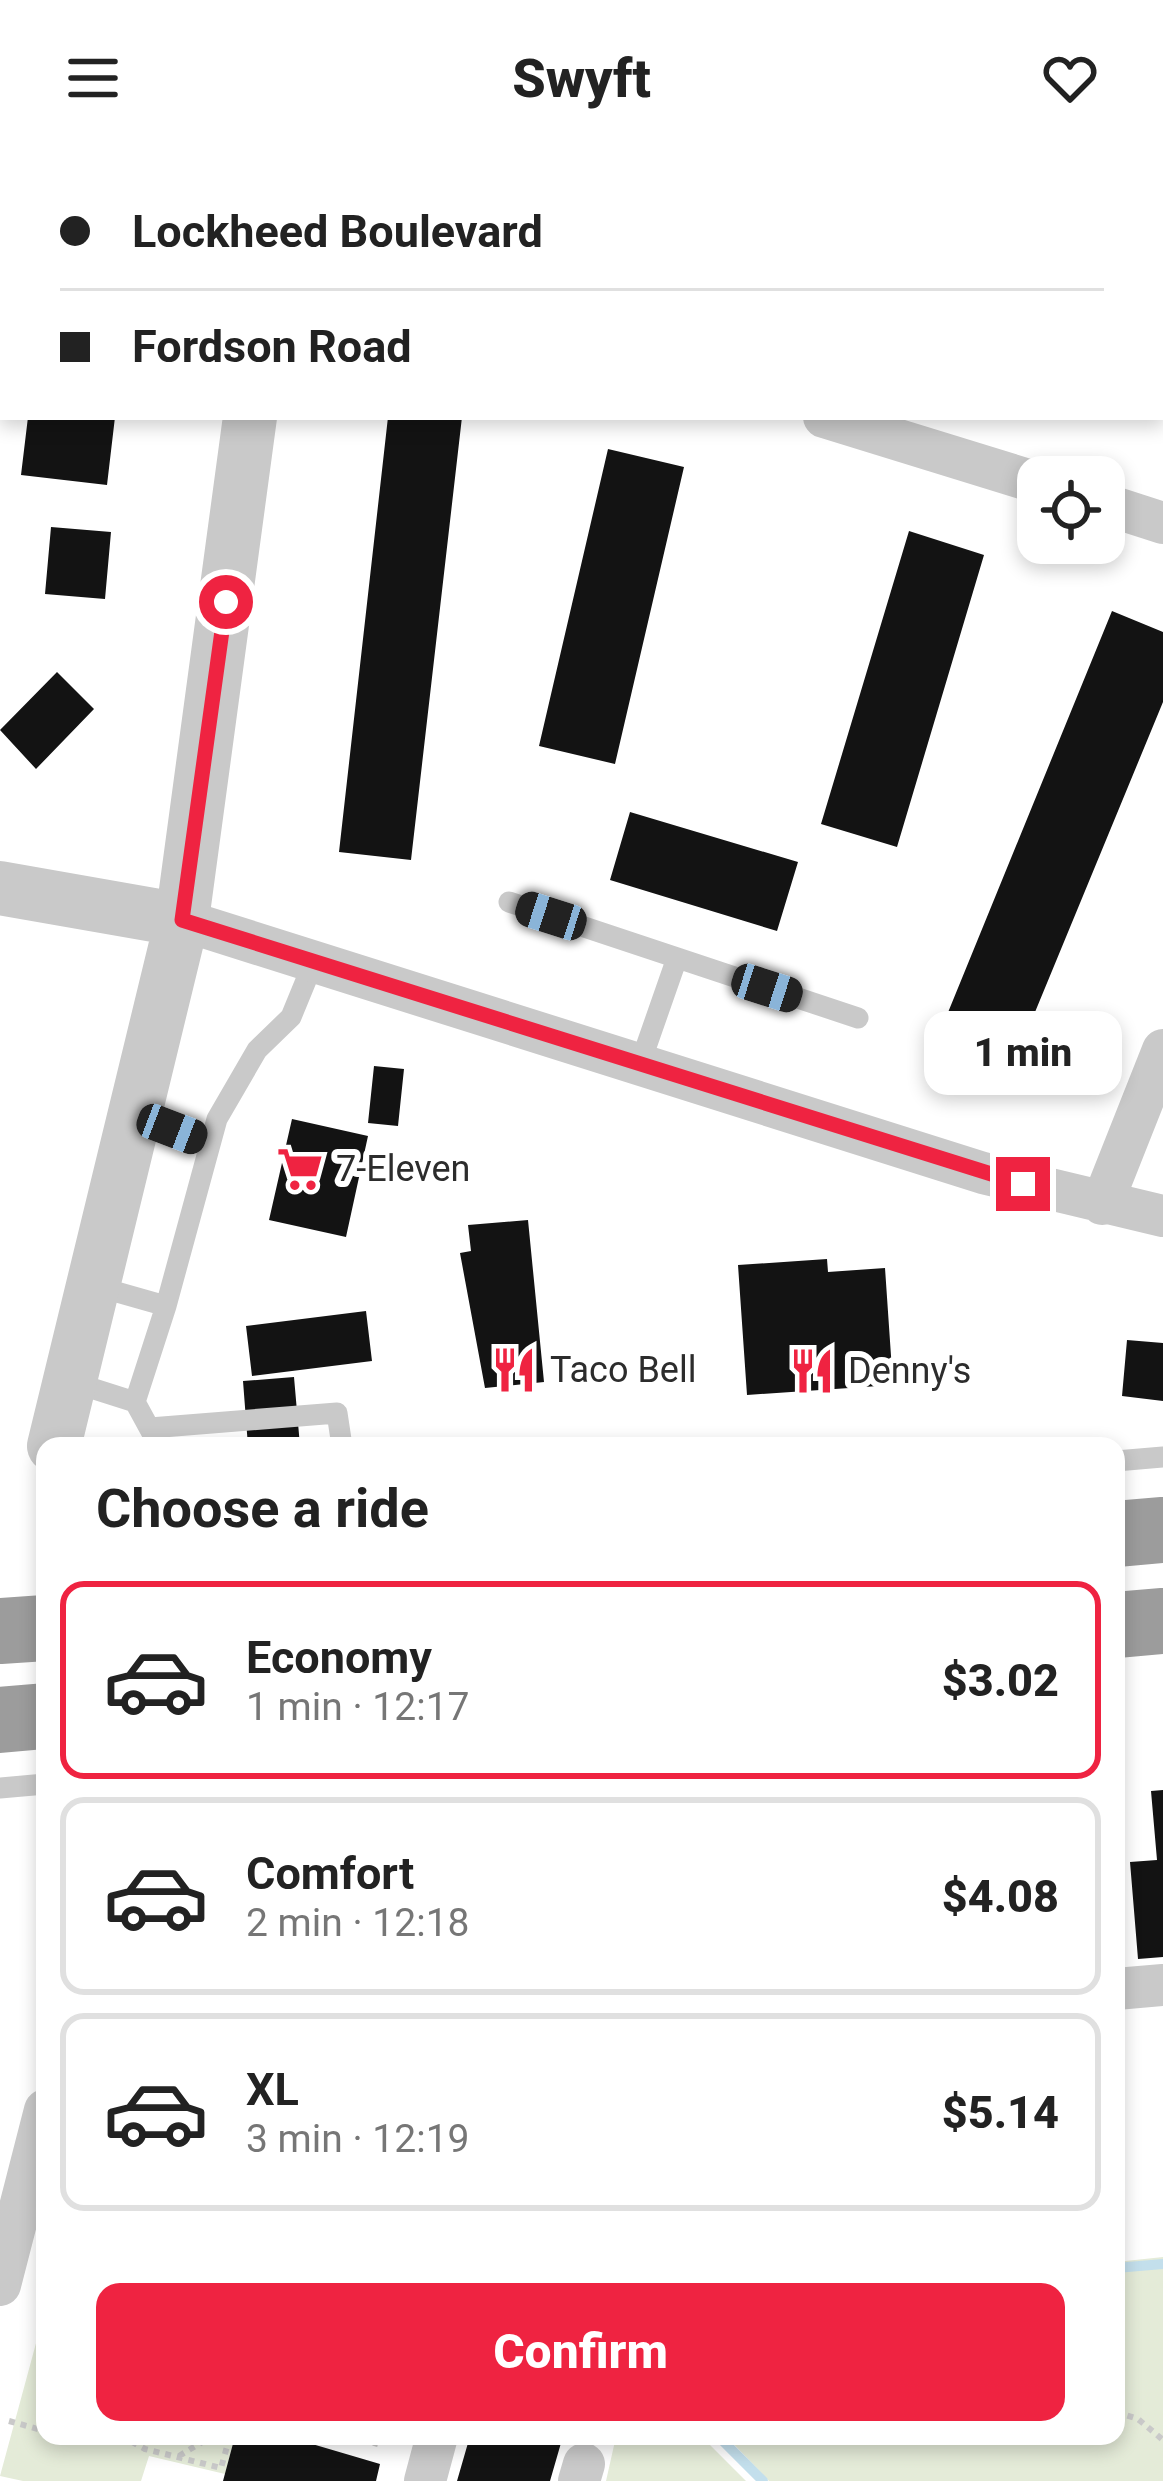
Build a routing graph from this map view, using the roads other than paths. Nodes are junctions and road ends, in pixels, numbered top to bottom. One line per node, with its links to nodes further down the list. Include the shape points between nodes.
1 (250, 420): 8 (street)
2 (834, 420): 3 (street)
3 (1017, 477)
4 (1125, 511): 5 (street)
5 (1163, 523)
6 (0, 889): 8 (street)
7 (509, 902): 9 (lane)
8 (182, 920): 10 (street); 14 (street)
9 (676, 958): 11 (lane); 13 (lane)
10 (314, 961): 13 (street); 15 (lane, via 291,1018 257,1050)
11 (858, 1018)
12 (1163, 1050): 16 (street)
13 (640, 1064): 16 (street)
14 (132, 1114): 15 (lane); 18 (street)
15 (210, 1144): 19 (lane)
16 (1102, 1204): 17 (street)
17 (1163, 1216)
18 (91, 1285): 19 (lane); 20 (street)
19 (166, 1306): 21 (lane)
20 (68, 1381): 21 (lane); 22 (street)
21 (135, 1402): 23 (lane)
22 (56, 1437)
23 (154, 1437): 24 (lane, via 338,1413)
24 (342, 1437)
25 (1163, 1457): 26 (lane)
26 (1125, 1460)
27 (1163, 1530): 28 (highway)
28 (1125, 1533)
29 (1163, 1621): 30 (highway)
30 (1125, 1624)
31 (36, 1629): 32 (highway)
32 (0, 1631)
33 (36, 1717): 34 (highway)
34 (0, 1720)
35 (36, 1785): 36 (lane)
36 (0, 1788)
37 (1163, 1985): 38 (street)
38 (1125, 1988)
39 (36, 2175): 40 (street)
40 (0, 2285)
41 (434, 2445): 42 (street)
42 (424, 2481)

